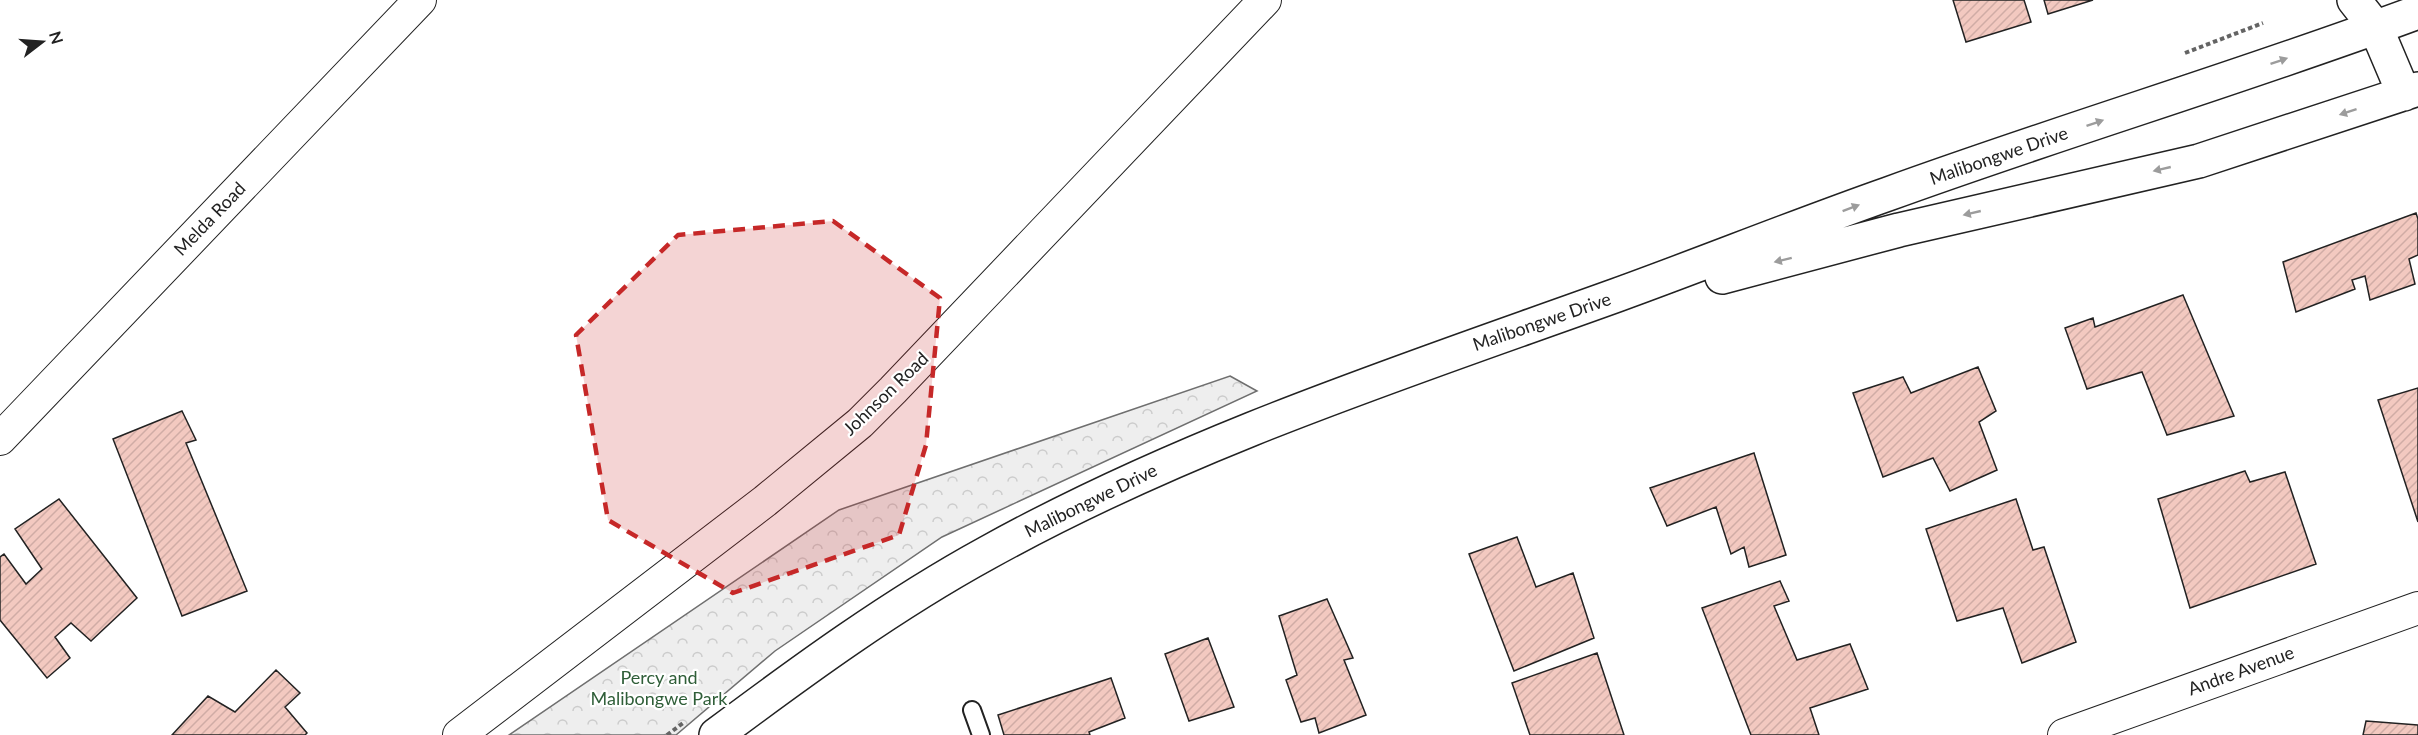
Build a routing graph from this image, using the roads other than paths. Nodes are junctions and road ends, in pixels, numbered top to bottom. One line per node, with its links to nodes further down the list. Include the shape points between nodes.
1 (420, 0): 7 (street, Melda Road)
2 (1265, 0): 10 (street, Johnson Road, via 860,423 765,501)
3 (2354, 0): 5 (main road)
4 (2418, 12): 5 (main road, Malibongwe Drive)
5 (2376, 28): 6 (main road); 11 (main road, Malibongwe Drive, one-way to 5, via 794,677 986,553 1202,448 1384,377 1889,193)
6 (2411, 92): 12 (main road, Malibongwe Drive, one-way to 12, via 2199,160 1749,268 1380,399 1205,468 997,567 814,684)
7 (0, 439)
8 (2418, 608): 14 (street, Andre Avenue)
9 (972, 710): 13 (lane)
10 (459, 735)
11 (716, 735)
12 (746, 735)
13 (981, 735)
14 (2064, 735)

